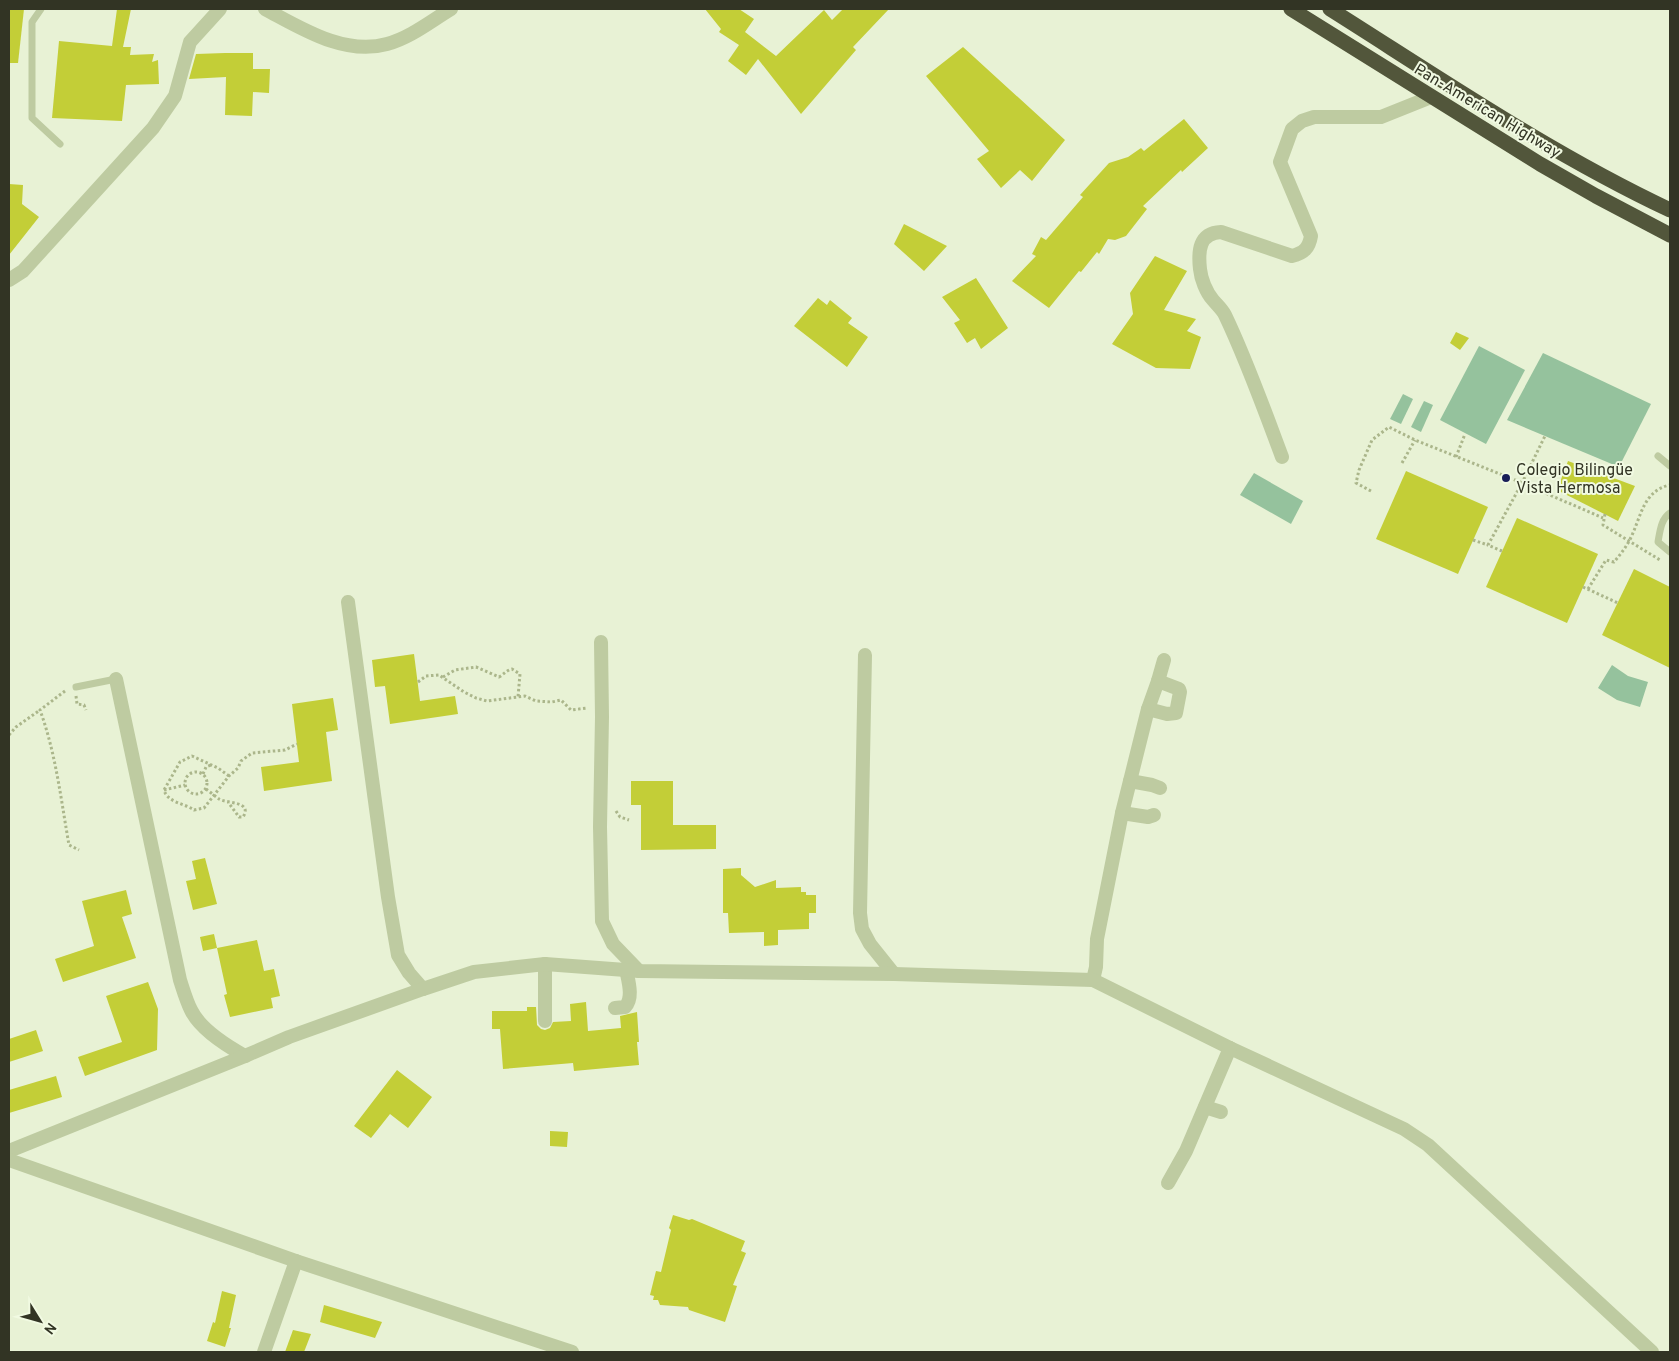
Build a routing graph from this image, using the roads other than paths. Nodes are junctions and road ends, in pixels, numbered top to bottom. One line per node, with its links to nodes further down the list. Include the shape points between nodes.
1 (41, 9): 8 (lane, via 32,22 32,118)
2 (220, 9): 11 (street, via 190,42 175,96 153,128 23,270)
3 (264, 9): 4 (street, via 316,36 352,47 387,44 416,31)
4 (451, 9)
5 (1291, 9): 7 (highway, Pan-American Highway)
6 (1330, 9): 9 (highway, Pan-American Highway, via 1583,166)
7 (1431, 97): 10 (highway, Pan-American Highway, via 1580,187); 13 (street, via 1381,117 1314,117 1292,129 1280,162 1311,236 1306,250 1300,254 1292,256 1221,232 1205,237 1201,244 1200,269 1204,284 1223,312)
8 (60, 144)
9 (1670, 210)
10 (1670, 235)
11 (9, 280)
12 (1658, 456): 14 (lane)
13 (1282, 457)
14 (1670, 466)
15 (1670, 513): 16 (lane, via 1665,516 1658,542)
16 (1670, 552)
17 (348, 602): 33 (street, via 398,955)
18 (600, 642): 30 (street, via 602,922 613,944)
19 (865, 655): 31 (street, via 860,913 862,929 870,944)
20 (1164, 660): 22 (street)
21 (116, 679): 23 (lane); 37 (street, via 180,980 191,1011 207,1030 228,1048)
22 (1158, 681): 24 (street); 24 (street, via 1179,689 1176,713)
23 (76, 687)
24 (1148, 709): 25 (street)
25 (1130, 781): 26 (street); 27 (street)
26 (1160, 788)
27 (1122, 813): 28 (street); 32 (street, via 1097,939)
28 (1154, 815)
29 (545, 964): 30 (street); 33 (street, via 474,972); 35 (street)
30 (633, 970): 31 (street); 34 (street, via 629,1003)
31 (894, 974): 32 (street)
32 (1093, 980): 36 (street)
33 (424, 988): 37 (street)
34 (615, 1008)
35 (545, 1021)
36 (1230, 1048): 38 (street); 46 (street, via 1404,1129 1428,1145)
37 (244, 1056): 40 (street)
38 (1205, 1107): 39 (street); 42 (street)
39 (1222, 1112)
40 (9, 1151)
41 (9, 1160): 43 (street)
42 (1168, 1183)
43 (296, 1261): 44 (street); 45 (street)
44 (264, 1352)
45 (572, 1352)
46 (1652, 1352)

